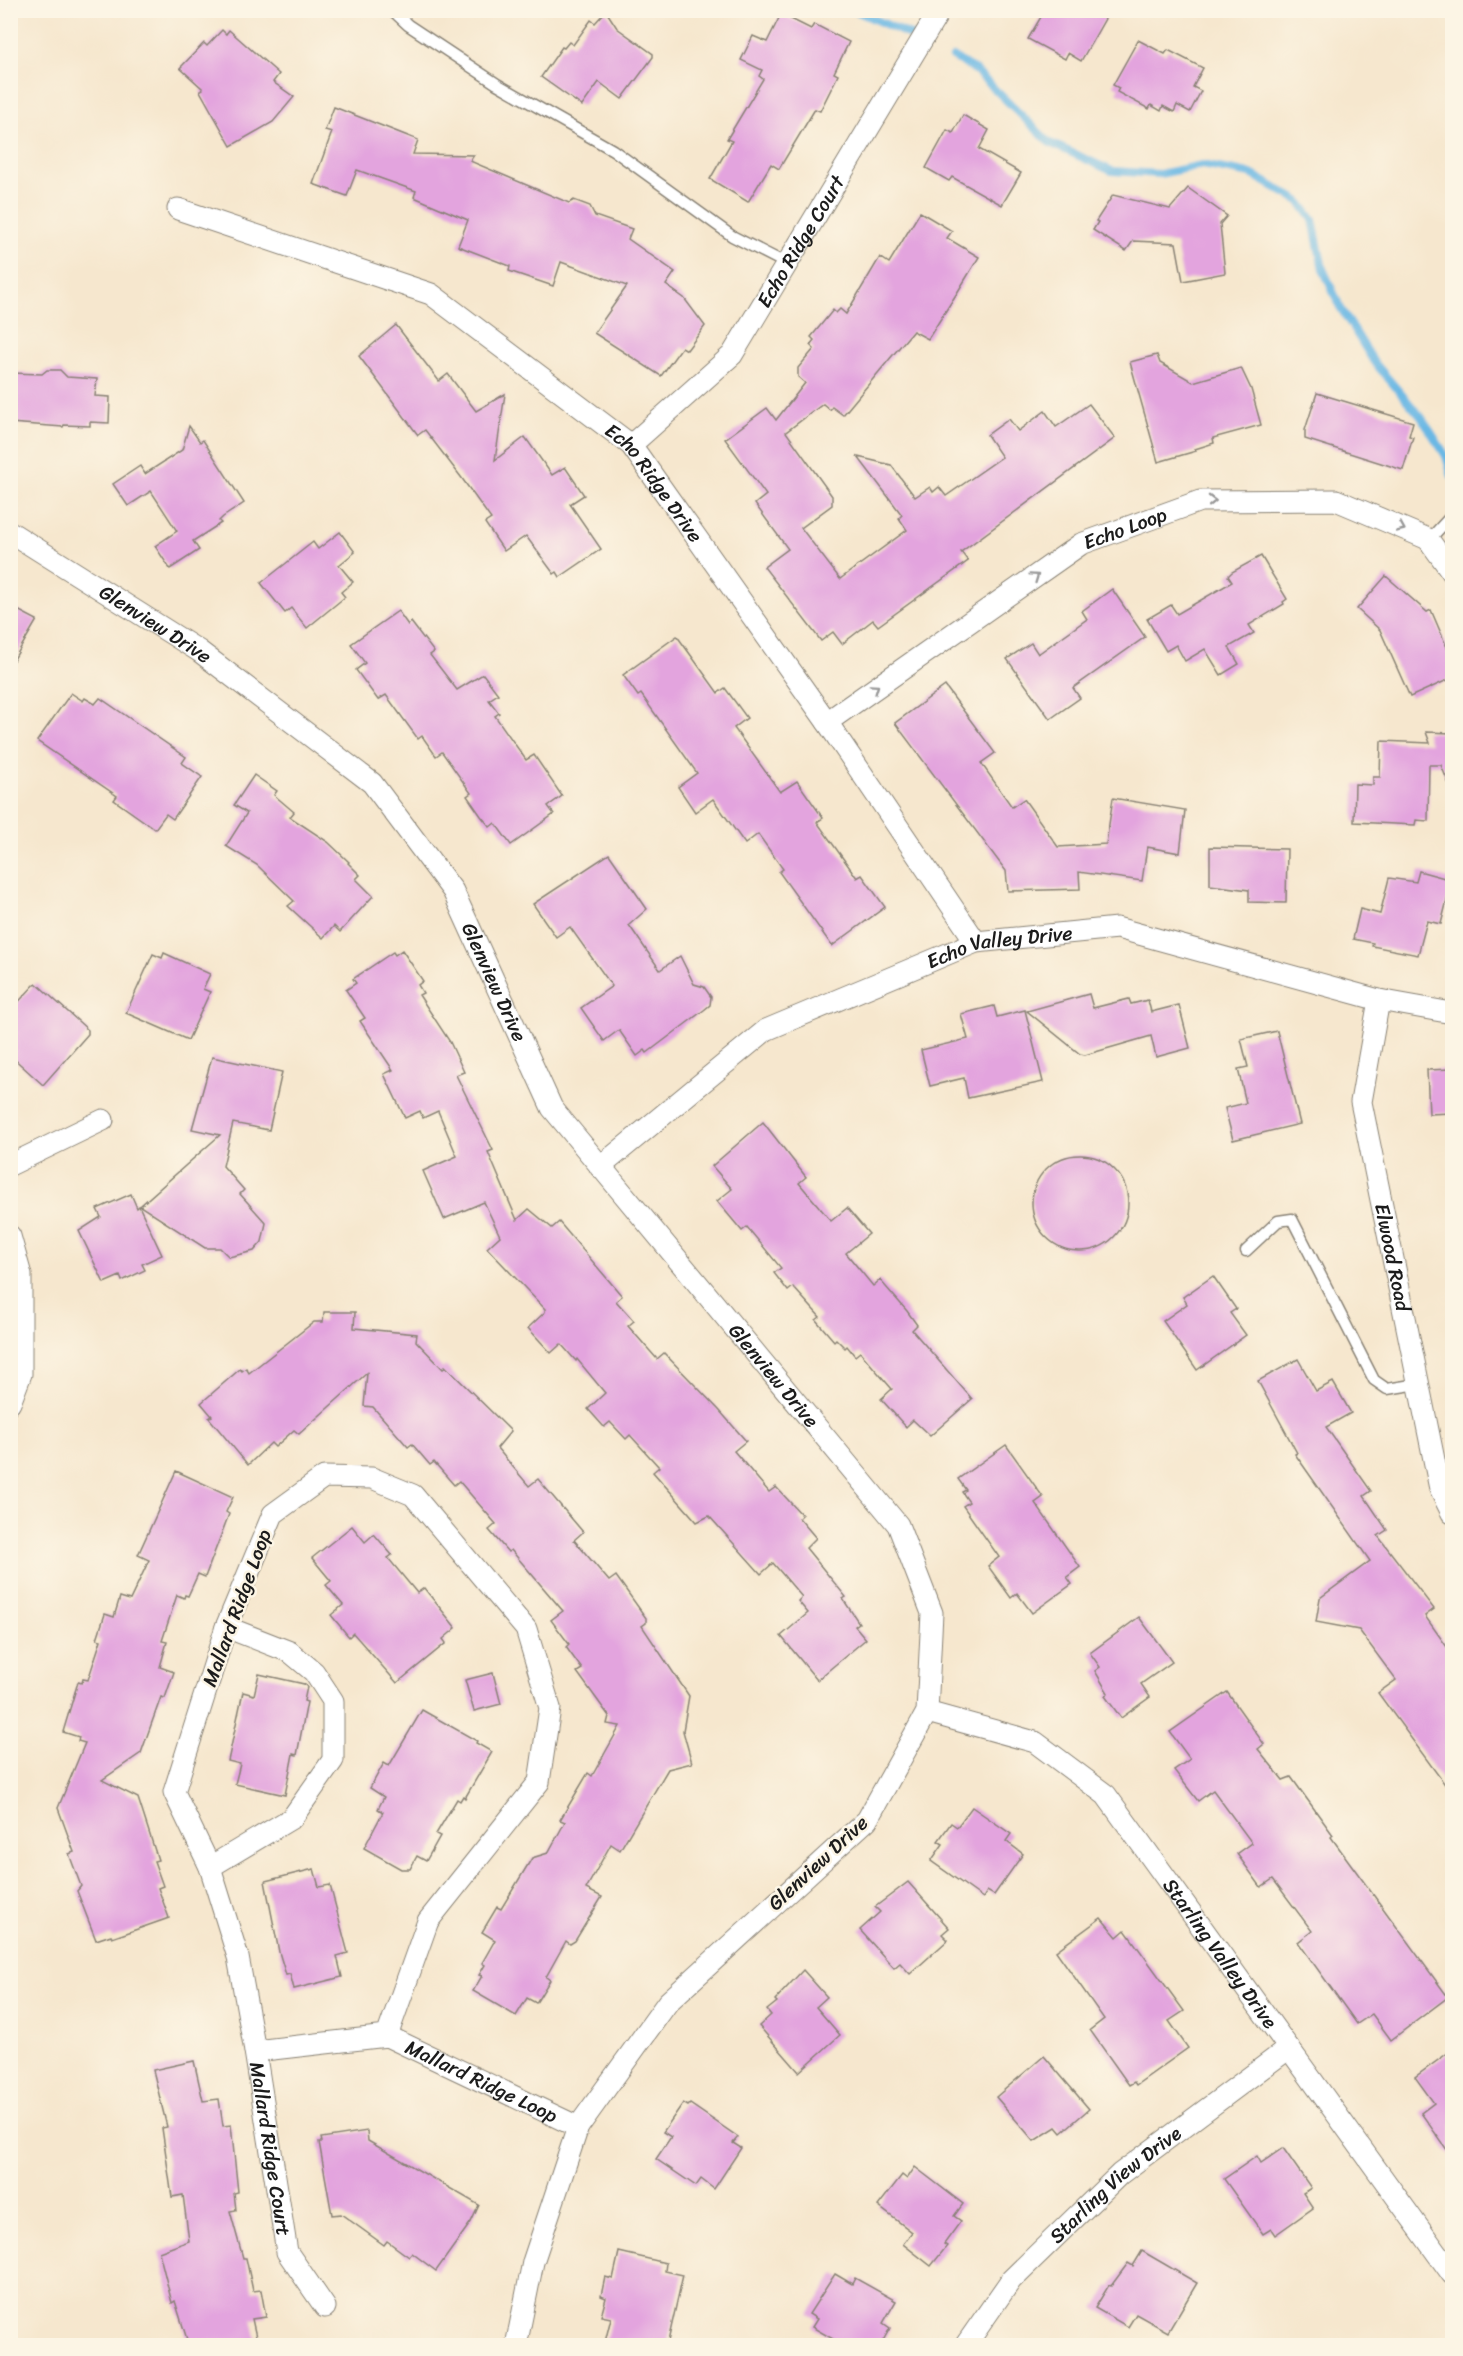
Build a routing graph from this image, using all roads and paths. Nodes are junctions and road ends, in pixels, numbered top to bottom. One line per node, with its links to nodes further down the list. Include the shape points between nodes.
1 (392, 10): 4 (lane, via 408,25 497,84 613,150 732,236)
2 (940, 10): 4 (street, Echo Ridge Court)
3 (178, 210): 5 (street, Echo Ridge Drive, via 431,294)
4 (787, 264): 5 (street, Echo Ridge Court, via 732,355)
5 (631, 445): 10 (street, Echo Ridge Drive)
6 (1452, 515): 8 (lane)
7 (10, 532): 16 (street, Glenview Drive, via 198,651 372,783 453,891 552,1108)
8 (1429, 540): 9 (street); 10 (street, Echo Loop, one-way to 8, via 1081,544 1200,501 1336,500)
9 (1452, 572)
10 (827, 722): 11 (street, Echo Ridge Drive)
11 (976, 942): 12 (street, Echo Valley Drive, via 1117,928); 16 (street, Echo Valley Drive, via 766,1030)
12 (1379, 1000): 13 (street, Echo Valley Drive); 19 (street, Elwood Road, via 1361,1102)
13 (1452, 1013)
14 (103, 1120): 15 (street)
15 (10, 1165)
16 (600, 1167): 23 (street, Glenview Drive, via 898,1525 932,1612)
17 (10, 1236): 20 (street, via 21,1275 21,1374)
18 (1246, 1251): 19 (lane, via 1278,1221 1292,1219 1374,1380 1388,1389)
19 (1418, 1384): 21 (street, Elwood Road, via 1440,1489)
20 (10, 1403)
21 (1452, 1513)
22 (226, 1627): 24 (street, Mallard Ridge Loop, via 174,1792); 24 (street, via 290,1652 314,1672 333,1701 333,1760 292,1818); 25 (street, Mallard Ridge Loop, via 273,1514 324,1477 372,1478 413,1495 526,1629 550,1708 539,1782 429,1921)
23 (927, 1712): 26 (street, Starling Valley Drive, via 1035,1742 1106,1795); 28 (street, Glenview Drive, via 867,1820 668,2002)
24 (210, 1867): 27 (street, Mallard Ridge Loop, via 238,1958)
25 (387, 2036): 27 (street, Mallard Ridge Loop); 28 (street, Mallard Ridge Loop)
26 (1289, 2048): 29 (street, Starling Valley Drive); 32 (street, Starling View Drive, via 1120,2174 1011,2280)
27 (255, 2051): 30 (street, Mallard Ridge Court, via 286,2252)
28 (578, 2127): 31 (street, Glenview Drive, via 533,2262)
29 (1452, 2274)
30 (325, 2307)
31 (516, 2346)
32 (965, 2346)

